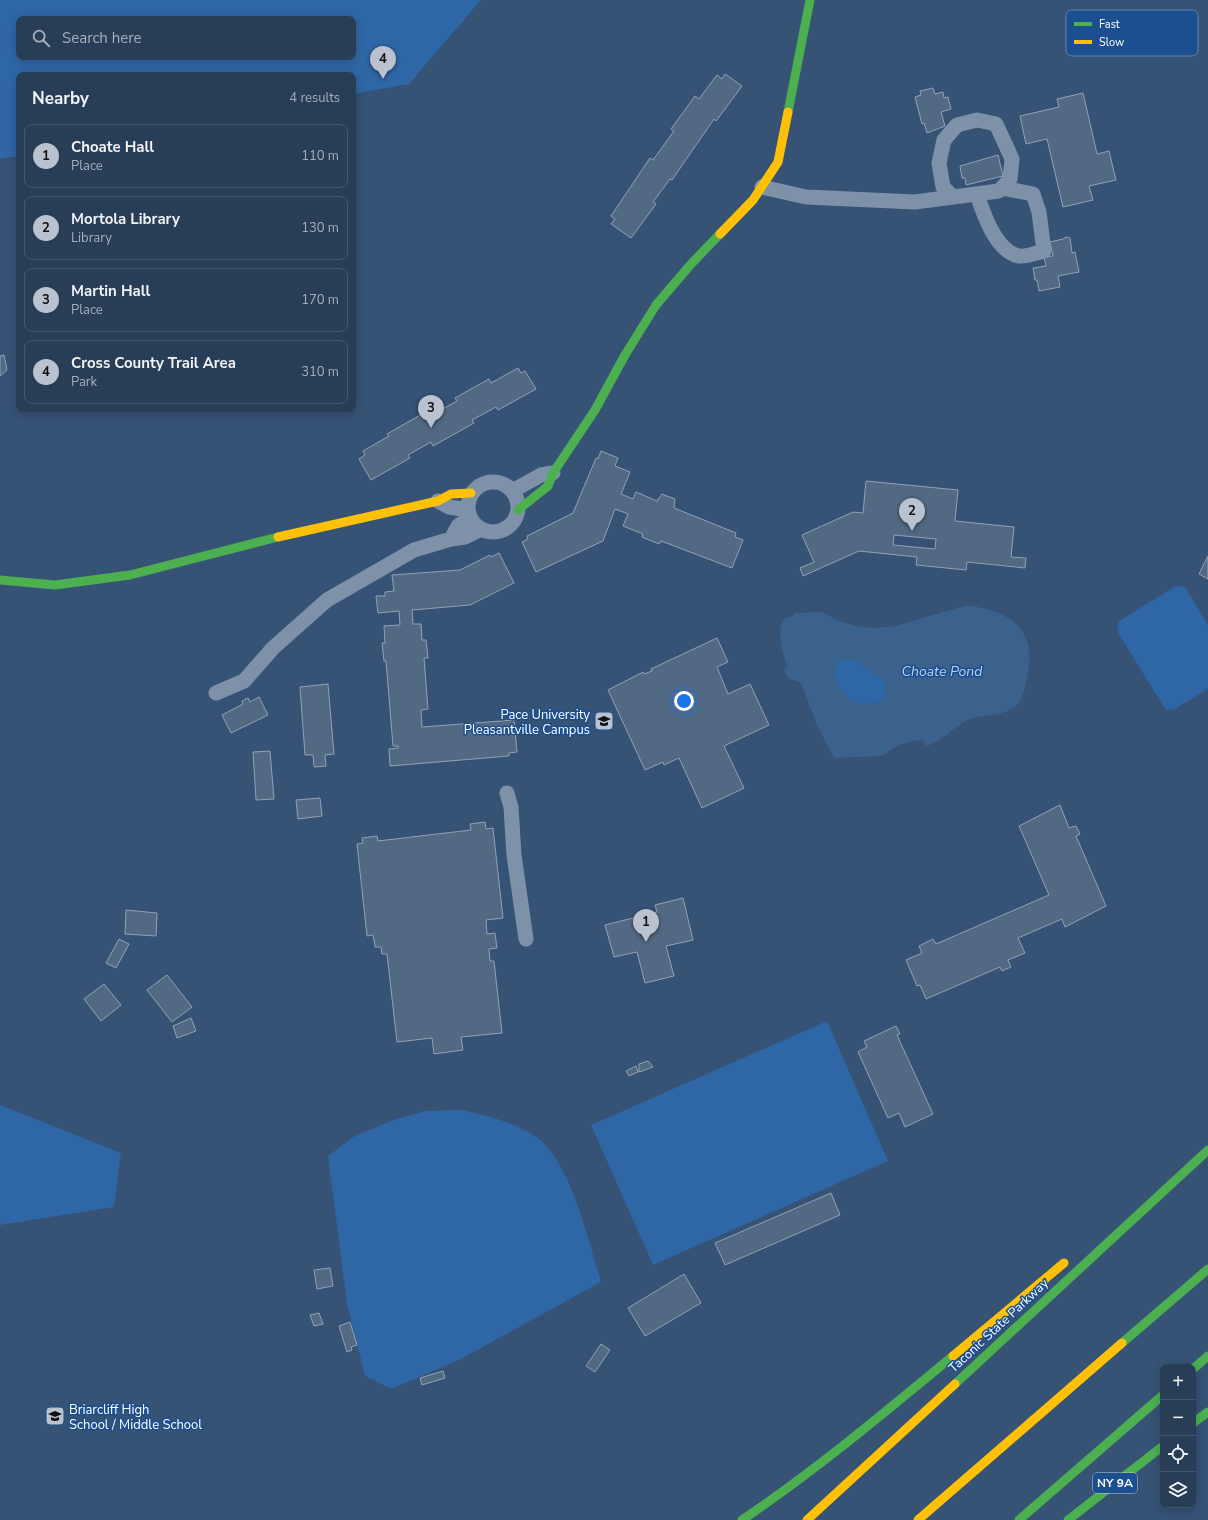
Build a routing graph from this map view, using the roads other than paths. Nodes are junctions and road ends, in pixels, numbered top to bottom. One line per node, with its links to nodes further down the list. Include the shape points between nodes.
1 (810, 0): 2 (main road, via 778,162)
2 (762, 187): 5 (street, via 806,197 915,202); 6 (main road, via 656,305 595,410)
3 (1002, 188): 4 (street, via 999,191); 4 (street, via 1033,194 1039,212 1044,251 1020,257 1006,251 984,215); 5 (street, via 1010,179 1012,159 996,124 976,120 957,125 944,140 939,163 943,187)
4 (977, 194): 5 (street)
5 (953, 197)
6 (553, 473): 7 (street, via 541,475); 10 (main road, via 548,486)
7 (512, 491): 8 (street, via 507,485 491,481 483,483); 10 (street, via 518,503)
8 (471, 493): 9 (main road, via 451,494); 11 (street, via 468,502)
9 (438, 501): 11 (street); 12 (main road, via 315,528 130,575 55,585)
10 (518, 510): 11 (street, via 507,528 494,532)
11 (473, 519): 13 (street, via 458,526 451,539 414,550 327,600 273,648 244,681)
12 (0, 580)
13 (216, 693)
14 (507, 793): 15 (street, via 511,807 514,855)
15 (526, 939)
16 (1208, 1150): 17 (main road, Taconic State Parkway)
17 (1169, 1185): 18 (main road); 28 (main road, Taconic State Parkway)
18 (1109, 1228)
19 (1073, 1256): 27 (main road, via 864,1430 787,1490)
20 (1208, 1269): 29 (main road)
21 (1208, 1356): 22 (main road)
22 (1196, 1366)
23 (1160, 1398): 30 (main road, NY 9A)
24 (1208, 1412): 25 (main road)
25 (1196, 1421)
26 (1160, 1448): 31 (main road, NY 9A)
27 (742, 1520)
28 (807, 1520)
29 (918, 1520)
30 (1019, 1520)
31 (1068, 1520)

